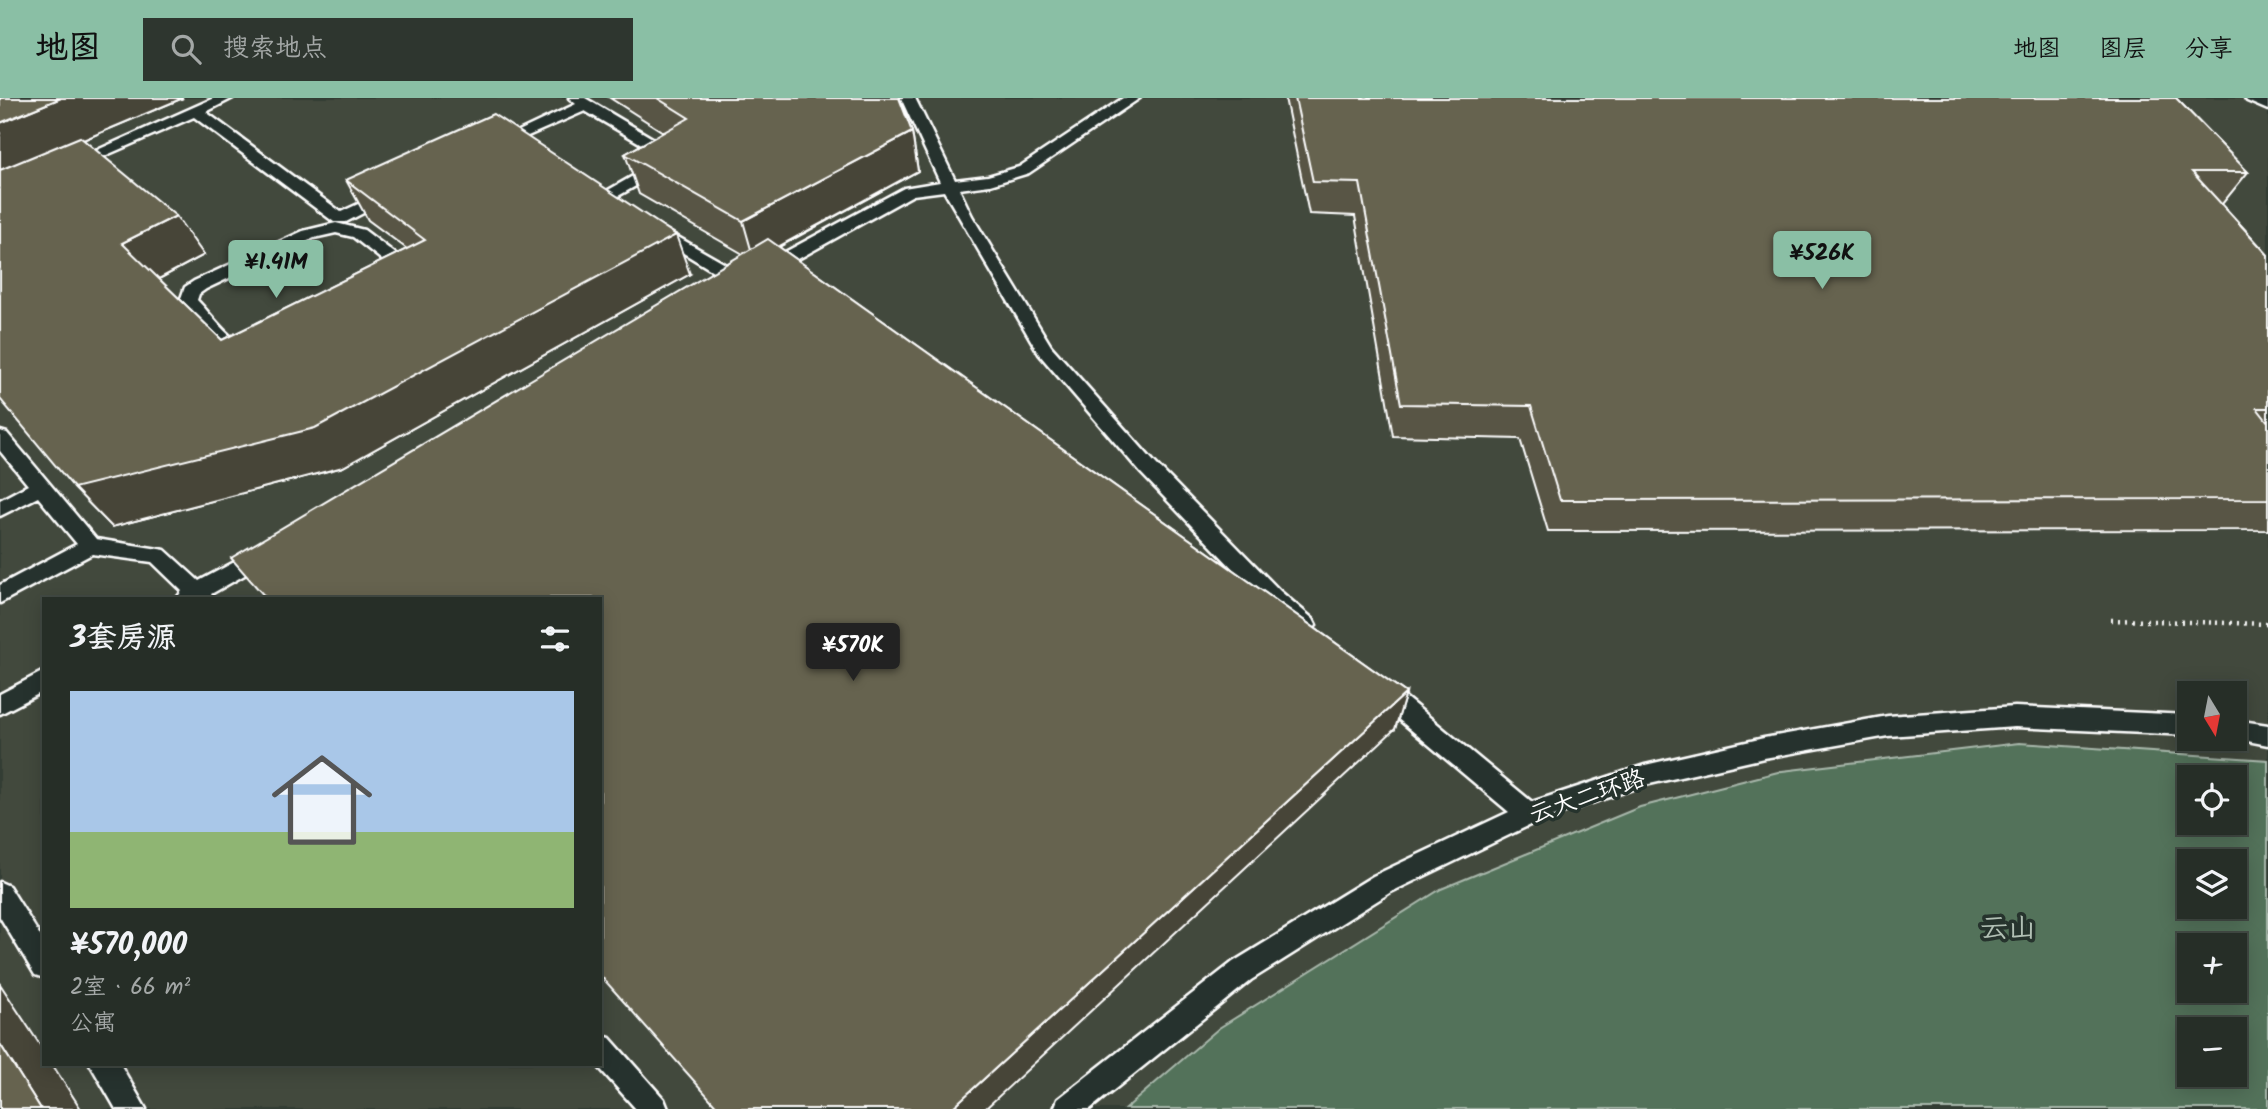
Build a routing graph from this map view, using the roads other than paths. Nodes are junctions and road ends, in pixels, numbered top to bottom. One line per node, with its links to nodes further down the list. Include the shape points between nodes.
1 (226, 98): 7 (lane)
2 (908, 98): 10 (lane)
3 (1133, 98): 10 (lane, via 1024,170)
4 (2252, 98): 6 (lane)
5 (581, 101): 8 (lane, via 503,142); 12 (lane, via 664,151 667,159)
6 (2268, 106)
7 (195, 111): 9 (lane); 14 (lane)
8 (530, 152)
9 (61, 170)
10 (948, 185): 13 (lane, via 909,191 737,286); 22 (lane, via 1045,350 1148,468 1273,597)
11 (400, 191): 14 (lane)
12 (604, 199)
13 (639, 220)
14 (338, 224): 14 (lane, via 200,285 191,291 188,301 237,352 254,355 384,297 403,283 403,268 358,233)
15 (0, 438): 16 (lane)
16 (40, 488): 17 (lane); 19 (lane)
17 (0, 509)
18 (282, 544): 21 (lane)
19 (90, 546): 20 (lane); 21 (lane, via 158,555)
20 (0, 594)
21 (196, 597)
22 (1322, 640)
23 (1362, 675): 29 (lane)
24 (42, 681): 25 (lane)
25 (0, 705)
26 (2177, 724): 29 (lane, 云大二环路, via 2015,717 1888,726 1645,775)
27 (2247, 732): 28 (lane)
28 (2268, 735)
29 (1529, 814): 36 (lane, 云大二环路, via 1381,884 1242,971)
30 (0, 894): 31 (lane)
31 (42, 962)
32 (602, 1050): 35 (lane)
33 (105, 1066): 34 (lane)
34 (132, 1109)
35 (654, 1109)
36 (1068, 1109)

